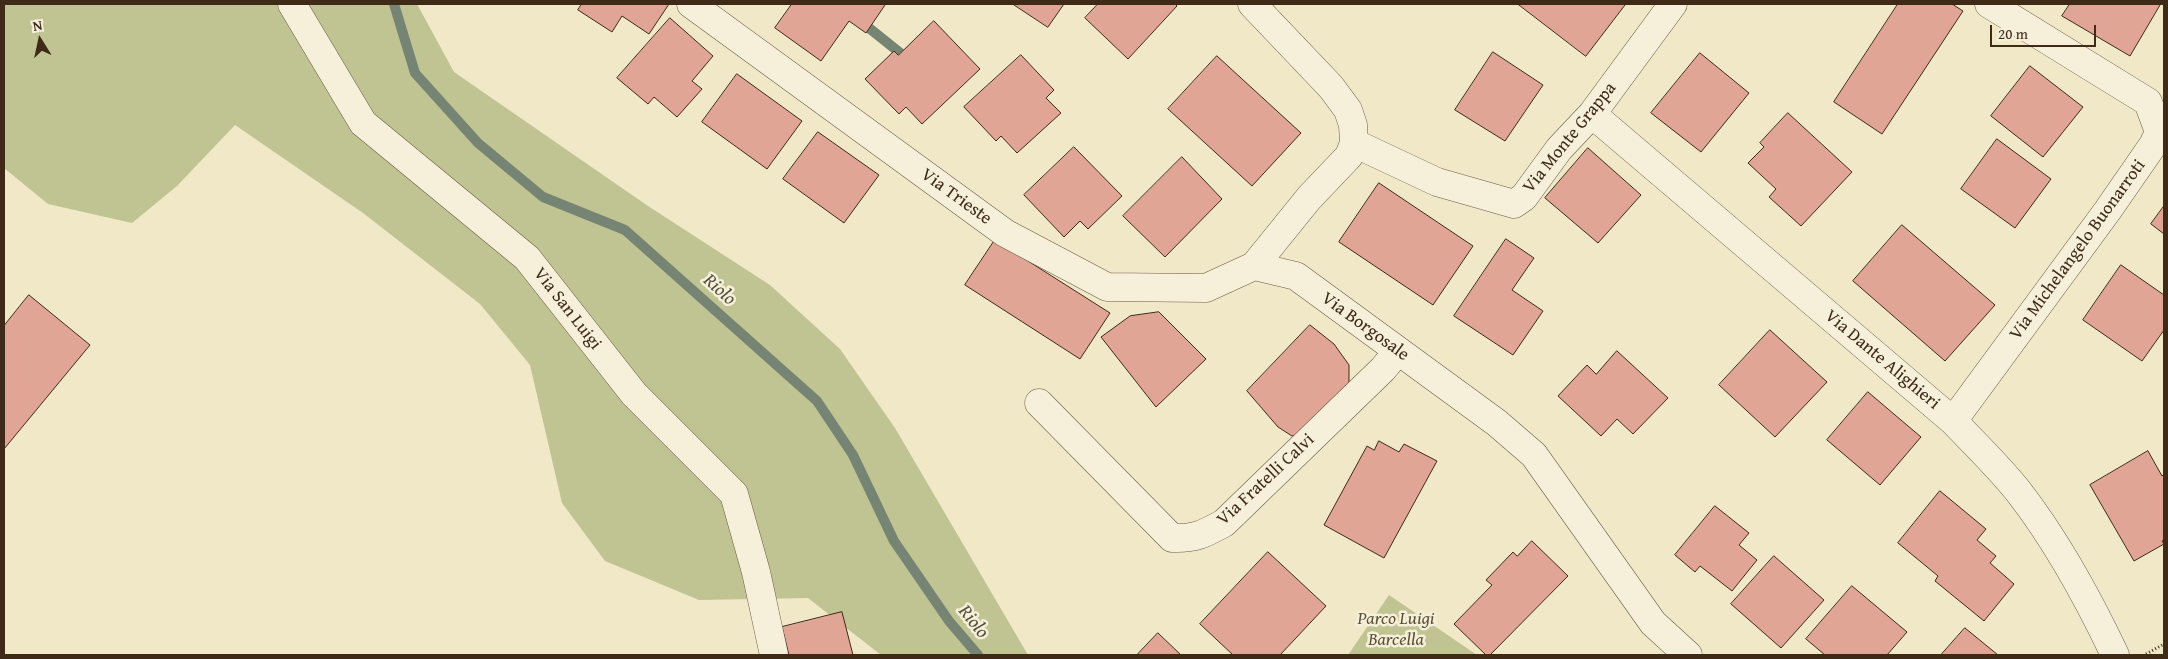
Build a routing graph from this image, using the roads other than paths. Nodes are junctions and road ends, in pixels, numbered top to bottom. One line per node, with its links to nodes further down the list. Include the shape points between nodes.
1 (292, 4): 12 (street, Via San Luigi, via 363,123 526,258 634,394 734,494 756,572)
2 (691, 4): 8 (street, Via Trieste, via 1005,233 1108,287 1206,288)
3 (1252, 4): 7 (street, via 1331,87 1348,110)
4 (1672, 4): 6 (street, Via Monte Grappa)
5 (1989, 4): 11 (street, Via Michelangelo Buonarroti, via 2148,102 2158,132 2153,145 2108,210)
6 (1592, 114): 7 (street, Via Monte Grappa, via 1559,149 1524,197 1514,204 1437,182); 11 (street, Via Dante Alighieri)
7 (1354, 143): 8 (street, via 1349,156 1309,198)
8 (1254, 266): 9 (street, Via Borgosale, via 1296,276)
9 (1398, 351): 10 (street, Via Fratelli Calvi, via 1224,523 1202,536 1189,539 1172,538); 13 (street, Via Borgosale, via 1497,423 1534,455 1653,623)
10 (1039, 403)
11 (1953, 421): 14 (street, Via Dante Alighieri, via 2018,491 2054,542 2095,612)
12 (774, 655)
13 (1688, 655)
14 (2115, 655)

